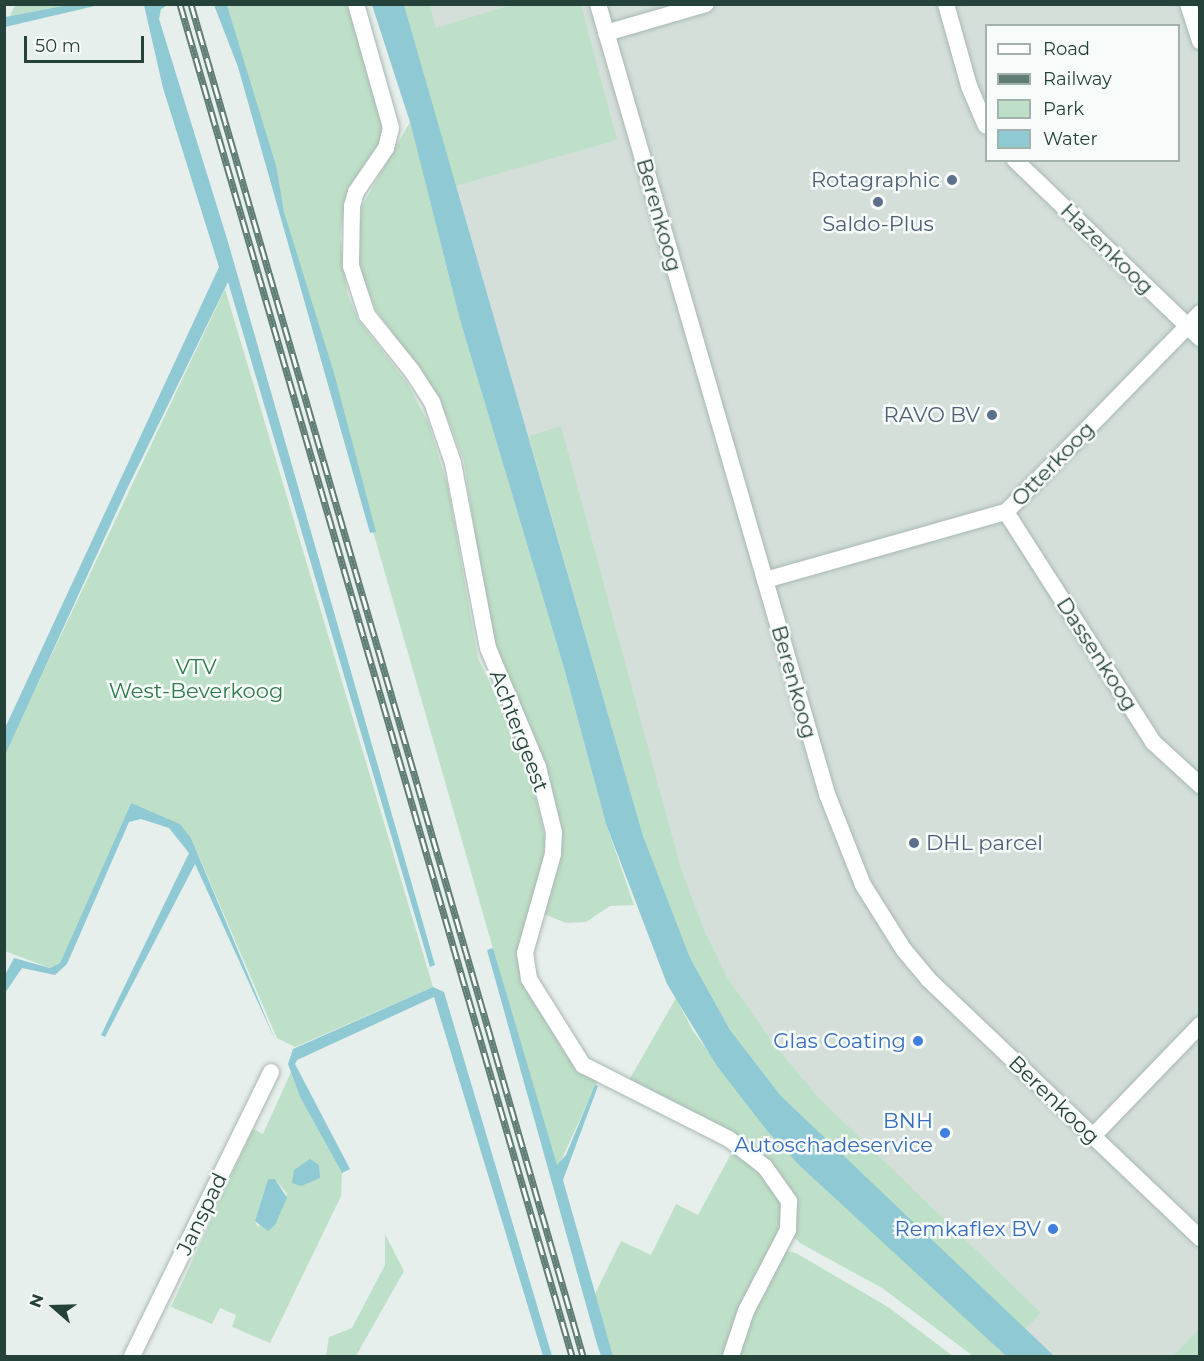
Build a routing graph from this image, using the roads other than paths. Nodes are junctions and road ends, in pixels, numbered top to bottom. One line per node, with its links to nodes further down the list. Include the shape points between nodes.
1 (356, 4): 20 (street, Achtergeest, via 391,128 386,148 356,192 352,206 351,266 367,315 432,402 453,463 488,648 540,778 554,832 553,854 525,953 529,979 583,1065 729,1139 765,1167 789,1202 788,1230 746,1311)
2 (598, 4): 6 (street, Berenkoog)
3 (706, 4): 6 (street)
4 (946, 4): 8 (street, via 969,86)
5 (1188, 4): 7 (street)
6 (606, 33): 13 (street, Berenkoog)
7 (1200, 41)
8 (985, 122)
9 (1016, 162): 11 (street, Hazenkoog)
10 (1200, 313): 11 (street, Otterkoog)
11 (1194, 332): 12 (street, Otterkoog)
12 (1006, 512): 13 (street, Otterkoog); 14 (street, Dassenkoog, via 1153,742)
13 (765, 580): 17 (street, Berenkoog, via 838,829 877,909 928,979)
14 (1200, 785)
15 (1200, 1025): 17 (street)
16 (271, 1072): 19 (street, Janspad)
17 (1092, 1137): 18 (street, Berenkoog)
18 (1200, 1238)
19 (132, 1356)
20 (731, 1356)

